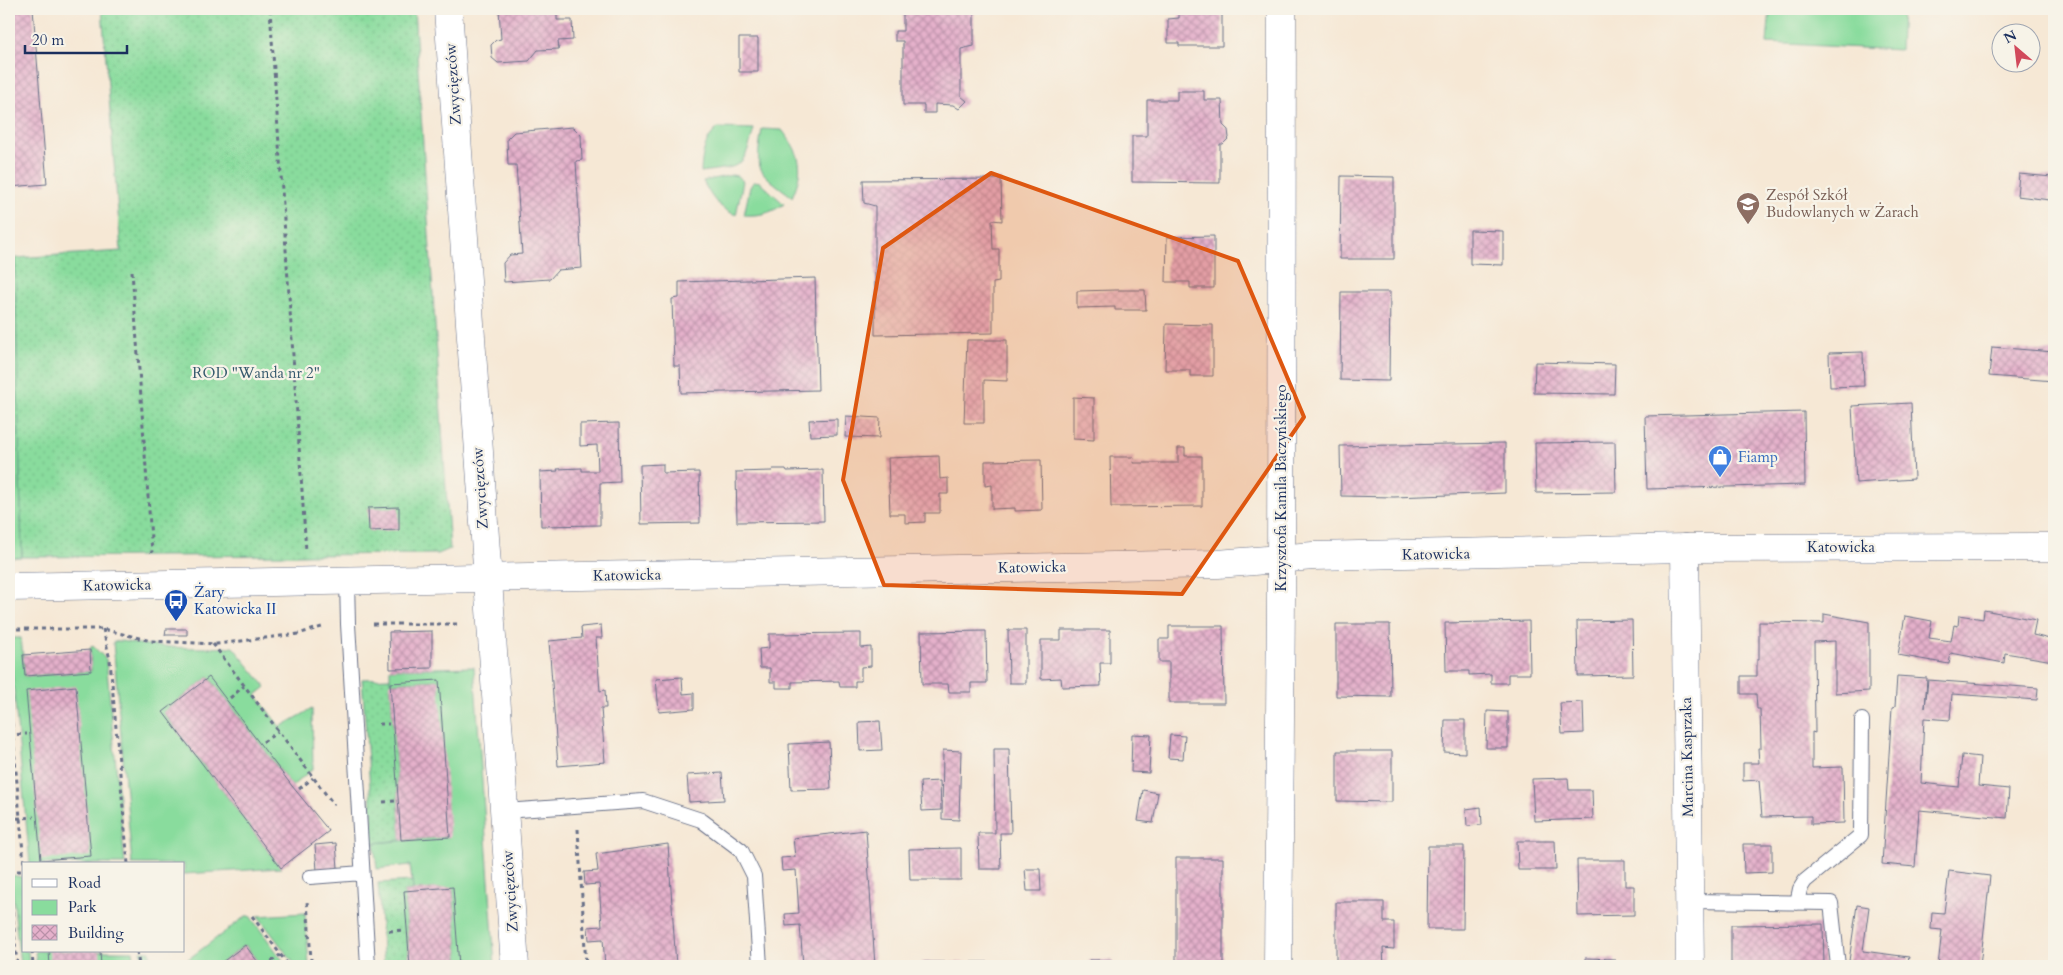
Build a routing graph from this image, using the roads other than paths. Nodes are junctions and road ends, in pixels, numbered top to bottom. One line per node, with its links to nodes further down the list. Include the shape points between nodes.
1 (448, 9): 6 (street, Zwycięzców)
2 (1282, 9): 5 (street, Krzysztofa Kamila Baczyńskiego)
3 (2054, 547): 4 (street, Katowicka)
4 (1685, 548): 5 (street, Katowicka, via 1313,556); 13 (street, Marcina Kasprzaka)
5 (1281, 560): 6 (street, Katowicka); 18 (street, Krzysztofa Kamila Baczyńskiego)
6 (487, 579): 7 (street, Katowicka); 10 (street, Zwycięzców)
7 (347, 580): 8 (street, Katowicka); 11 (lane)
8 (9, 587)
9 (1862, 720): 14 (lane, via 1861,836 1805,881)
10 (505, 811): 16 (street, Zwycięzców); 17 (lane, via 643,801 701,820 741,850 754,876)
11 (362, 873): 12 (lane); 15 (lane)
12 (310, 877)
13 (1689, 901): 14 (lane); 19 (street, Marcina Kasprzaka)
14 (1797, 903): 20 (lane, via 1831,903)
15 (368, 966)
16 (515, 966)
17 (760, 966)
18 (1278, 966)
19 (1690, 966)
20 (1838, 966)

